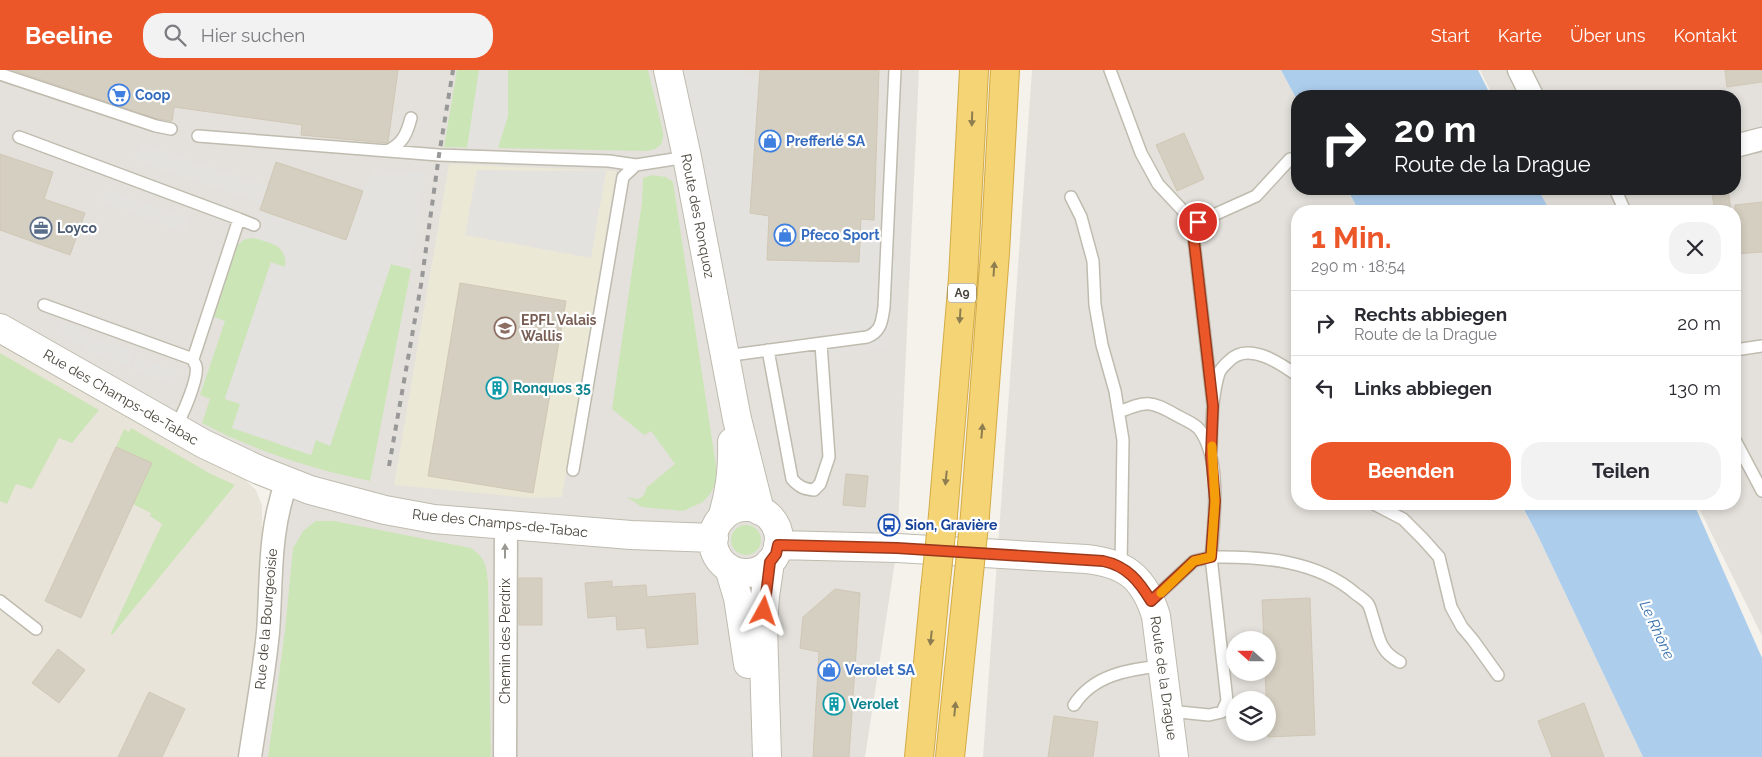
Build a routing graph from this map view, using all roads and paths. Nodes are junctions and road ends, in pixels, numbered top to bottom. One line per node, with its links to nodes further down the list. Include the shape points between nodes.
1 (668, 70): 16 (street, Route des Ronquoz)
2 (895, 70): 25 (lane, via 881,325 875,334 867,337)
3 (974, 70): 60 (highway, A9, one-way to 60, bridge, via 963,278)
4 (1005, 70): 61 (highway, A9, one-way to 4, bridge, via 975,515)
5 (1110, 70): 22 (lane, via 1141,153 1158,184 1187,215)
6 (1518, 70): 8 (street)
7 (0, 74): 10 (lane)
8 (1529, 90)
9 (411, 118): 15 (lane, via 406,134 396,147)
10 (171, 129)
11 (198, 136): 15 (lane)
12 (19, 137): 20 (lane)
13 (1762, 139): 14 (street)
14 (1741, 144)
15 (387, 151): 18 (lane)
16 (687, 157): 18 (lane); 30 (street, Route des Ronquoz)
17 (1290, 159): 22 (lane, via 1256,196 1198,222)
18 (636, 165): 37 (lane, via 623,177)
19 (1071, 197): 33 (lane, via 1081,217 1093,261 1095,304)
20 (239, 219): 21 (lane); 29 (lane)
21 (254, 225)
22 (1193, 232): 32 (lane)
23 (44, 305): 29 (lane)
24 (0, 328): 34 (street, Rue des Champs-de-Tabac)
25 (821, 344): 28 (lane); 28 (lane, via 830,457 820,484 814,490 804,489 792,479)
26 (1762, 346): 27 (lane)
27 (1741, 349)
28 (768, 350): 30 (lane)
29 (193, 359): 34 (lane, via 196,374 183,416)
30 (726, 360): 41 (street, Route des Ronquoz); 43 (street, Route des Ronquoz, via 733,460 729,495)
31 (1291, 372): 32 (lane, via 1250,352 1232,357 1220,371)
32 (1213, 406): 36 (lane)
33 (1118, 412): 36 (lane, via 1141,403 1159,406 1198,429); 46 (lane, via 1123,440)
34 (174, 429): 38 (street, Rue des Champs-de-Tabac)
35 (1741, 451): 39 (lane)
36 (1211, 455): 45 (lane, via 1215,501)
37 (573, 470)
38 (287, 481): 42 (street, Rue des Champs-de-Tabac, via 385,510); 56 (street, Rue de la Bourgeoisie, via 276,514 268,633)
39 (1762, 491)
40 (1386, 510): 53 (lane, via 1403,519 1439,557 1451,607)
41 (760, 511): 43 (street, via 743,508 732,511); 44 (street, via 776,527)
42 (506, 526): 43 (street, Rue des Champs-de-Tabac, via 631,535); 57 (street, Chemin des Perdrix, one-way to 42)
43 (718, 528): 47 (street, via 714,544 717,555)
44 (774, 553): 46 (street, Route de la Drague, via 897,548 1086,559 1111,562); 47 (street, via 761,569 750,573); 59 (street, via 765,596 763,627)
45 (1211, 557): 49 (lane, via 1194,561); 51 (lane, via 1247,556 1288,562 1325,573 1368,604 1380,644 1390,658); 55 (lane, via 1227,701 1222,712 1209,716)
46 (1121, 567): 49 (street, Route de la Drague, via 1140,582)
47 (729, 568): 58 (street, via 744,629)
48 (0, 601): 50 (lane)
49 (1151, 601): 52 (street, Route de la Drague)
50 (36, 629)
51 (1400, 662)
52 (1164, 665): 54 (lane, via 1134,668 1112,675 1094,683); 55 (street, Route de la Drague)
53 (1498, 675)
54 (1074, 705)
55 (1169, 711): 62 (street, Route de la Drague)
56 (250, 757)
57 (506, 757)
58 (756, 757)
59 (767, 757)
60 (919, 757)
61 (950, 757)
62 (1174, 757)

